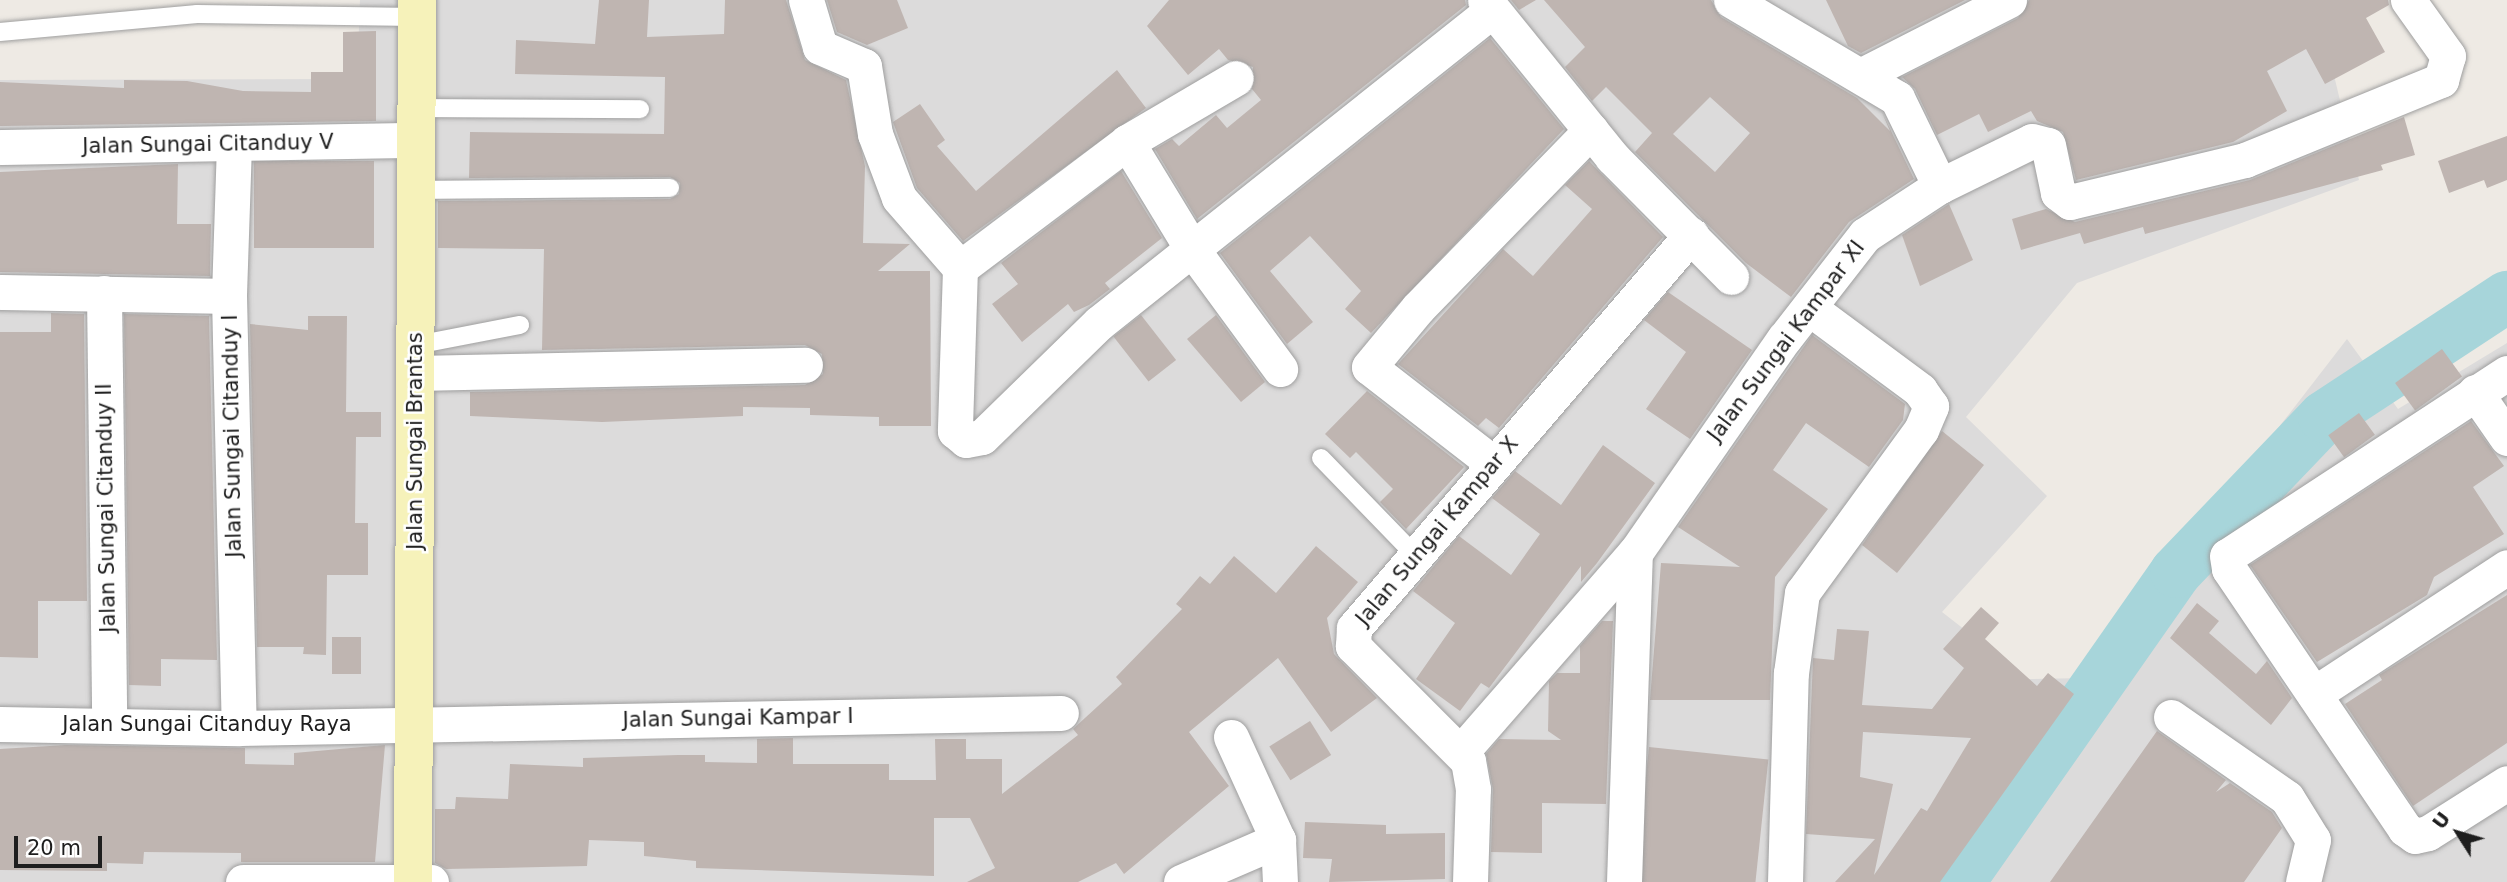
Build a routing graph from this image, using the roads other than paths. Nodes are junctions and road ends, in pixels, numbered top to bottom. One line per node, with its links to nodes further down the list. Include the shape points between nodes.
1 (806, 0): 21 (street, via 820,47 864,66 875,134 899,198)
2 (1731, 0): 8 (street)
3 (2408, 0): 16 (street, Jalan Sungai Kampar XI, via 2448,56 2441,80 2245,160 2070,202 2058,193 2048,145 2040,140)
4 (2003, 1): 8 (street)
5 (1488, 6): 12 (street); 20 (street)
6 (417, 9): 7 (lane, via 197,13); 11 (street, Jalan Sungai Brantas)
7 (0, 32)
8 (1862, 75): 16 (street, via 1897,97)
9 (1236, 78): 13 (street)
10 (640, 109): 11 (lane)
11 (417, 124): 14 (street, Jalan Sungai Citanduy V); 18 (street, Jalan Sungai Brantas)
12 (1591, 131): 19 (street); 35 (street, via 1418,308 1369,367)
13 (1127, 142): 20 (street); 21 (street)
14 (234, 144): 15 (street, Jalan Sungai Citanduy V); 25 (street, Jalan Sungai Citanduy I)
15 (0, 147)
16 (1940, 186): 26 (street, Jalan Sungai Kampar XI, via 1865,235)
17 (670, 188): 18 (lane)
18 (417, 190): 28 (street, Jalan Sungai Brantas)
19 (1691, 235): 22 (street); 35 (street, Jalan Sungai Kampar X)
20 (1192, 249): 21 (street, via 1099,323 982,436 966,440 955,431); 30 (street)
21 (960, 268)
22 (1731, 277)
23 (0, 292): 24 (street)
24 (104, 293): 25 (street); 42 (street, Jalan Sungai Citanduy II)
25 (229, 296): 45 (street, Jalan Sungai Citanduy I)
26 (1809, 309): 36 (street, Jalan Sungai Kampar XI); 56 (street, via 1920,390 1931,406 1921,430 1802,593 1791,673)
27 (520, 325): 28 (lane)
28 (416, 359): 29 (street); 44 (street, Jalan Sungai Brantas)
29 (805, 365)
30 (1280, 369)
31 (2507, 373): 32 (street)
32 (2475, 392): 33 (street); 39 (street, via 2227,556 2230,569)
33 (2507, 438)
34 (1321, 458): 37 (lane)
35 (1494, 464): 37 (street, Jalan Sungai Kampar X)
36 (1635, 553): 47 (street, Jalan Sungai Kampar XI); 55 (street)
37 (1415, 555): 47 (street, Jalan Sungai Kampar X, via 1357,621 1351,642)
38 (2507, 567): 39 (street)
39 (2314, 694): 48 (street, via 2415,836)
40 (1061, 713): 44 (street, Jalan Sungai Kampar I)
41 (2171, 717): 57 (street, via 2287,799 2313,840)
42 (108, 722): 43 (street, Jalan Sungai Citanduy Raya); 45 (street, Jalan Sungai Citanduy Raya)
43 (0, 724)
44 (415, 724): 45 (street, Jalan Sungai Citanduy Raya); 50 (street, Jalan Sungai Brantas)
45 (239, 728)
46 (1231, 737): 49 (street)
47 (1462, 751): 54 (street, Jalan Sungai Kampar X, via 1473,789)
48 (2507, 783)
49 (1278, 840): 52 (street); 53 (street)
50 (419, 881): 51 (street)
51 (243, 882)
52 (1181, 882)
53 (1280, 882)
54 (1470, 882)
55 (1624, 882)
56 (1784, 882)
57 (2304, 882)

